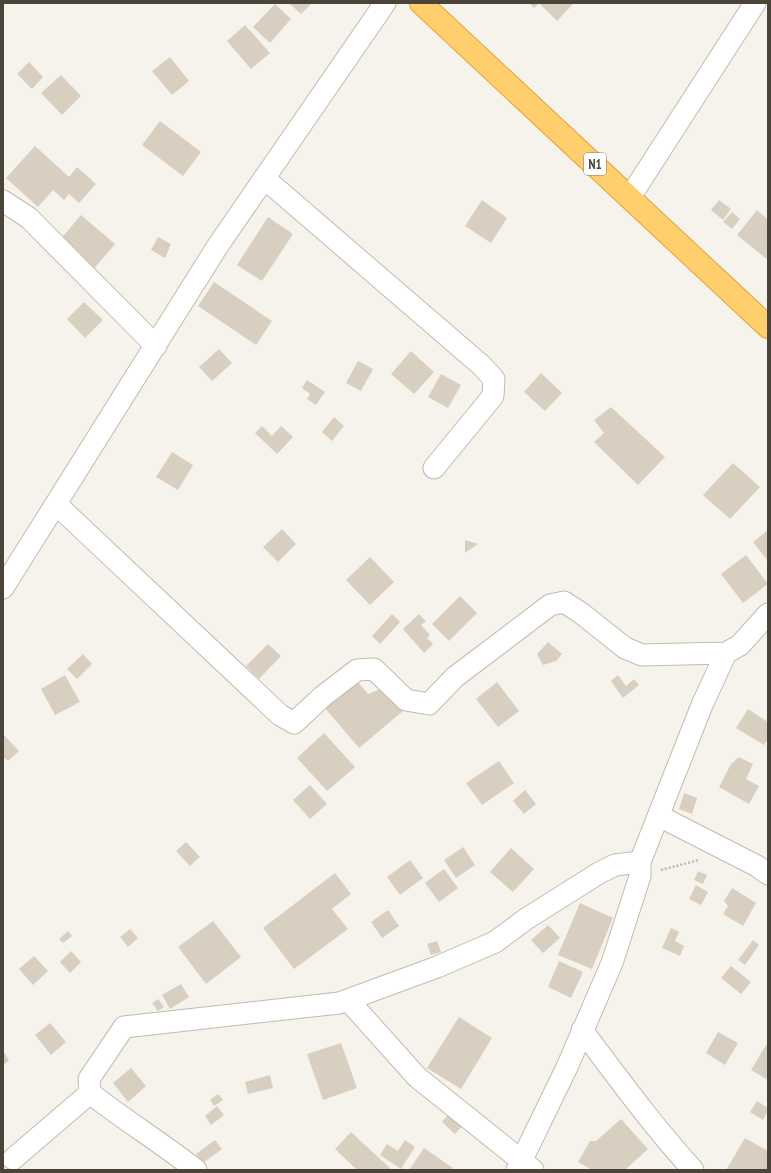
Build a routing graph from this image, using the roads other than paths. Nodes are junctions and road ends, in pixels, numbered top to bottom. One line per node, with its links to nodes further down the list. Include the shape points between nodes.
1 (384, 3): 4 (street)
2 (421, 3): 5 (highway, N1)
3 (755, 3): 5 (street)
4 (264, 178): 8 (street, via 217,247); 9 (street, via 494,379 493,396)
5 (630, 197): 7 (highway, N1)
6 (3, 201): 8 (street, via 29,218)
7 (768, 327)
8 (156, 346): 10 (street)
9 (434, 468)
10 (56, 504): 11 (street); 13 (street, via 280,715 294,723 357,670 374,669 406,700 429,704 455,677 550,605 564,602 625,648 642,655)
11 (3, 588)
12 (768, 614): 13 (street, via 740,644)
13 (726, 653): 14 (street, via 702,705)
14 (659, 816): 15 (street); 16 (street)
15 (640, 869): 17 (street, via 615,865 526,919 495,942); 18 (street, via 612,963)
16 (768, 874)
17 (348, 1000): 19 (street, via 124,1027 89,1079); 21 (street, via 417,1077)
18 (582, 1030): 21 (street); 23 (street, via 654,1126)
19 (90, 1092): 20 (street); 22 (street)
20 (12, 1159)
21 (524, 1167)
22 (196, 1170)
23 (693, 1170)

